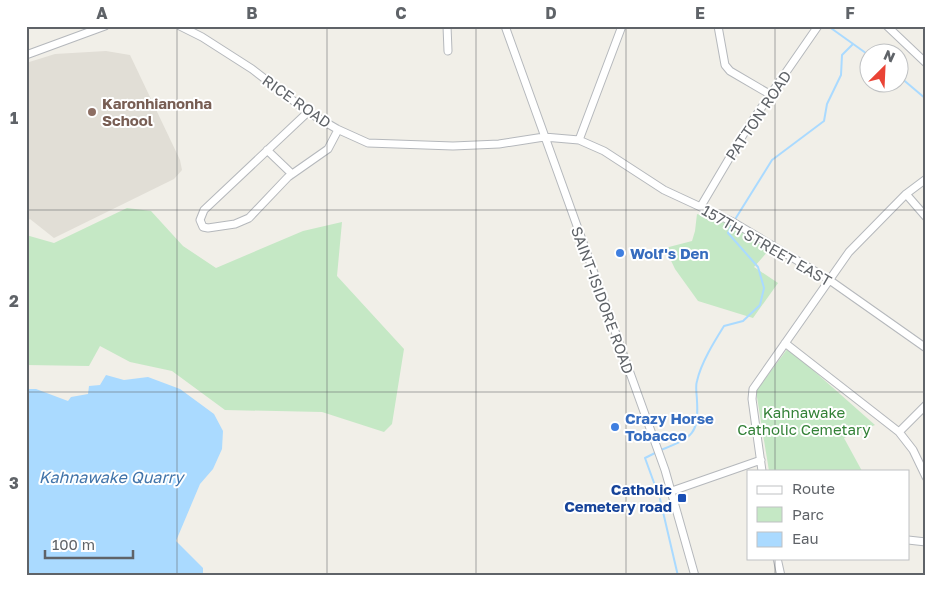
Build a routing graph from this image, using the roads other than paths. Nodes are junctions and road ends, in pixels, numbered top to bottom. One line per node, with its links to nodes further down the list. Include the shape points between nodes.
1 (105, 26): 10 (street)
2 (180, 26): 13 (street, RICE ROAD, via 252,69)
3 (447, 26): 9 (street)
4 (505, 26): 15 (street, SAINT-ISIDORE ROAD)
5 (622, 26): 16 (street)
6 (718, 26): 12 (street, via 725,65)
7 (818, 26): 12 (street, PATTON ROAD)
8 (888, 26): 11 (street)
9 (448, 51)
10 (26, 55)
11 (926, 63)
12 (771, 95): 21 (street, PATTON ROAD, via 722,167)
13 (308, 112): 14 (street, RICE ROAD); 17 (street)
14 (338, 130): 15 (street, RICE ROAD, via 378,144 486,146); 18 (street, via 328,150)
15 (544, 137): 16 (street, 157TH STREET EAST); 31 (street, SAINT-ISIDORE ROAD)
16 (580, 140): 21 (street, 157TH STREET EAST, via 616,158 664,190)
17 (267, 150): 18 (street); 18 (street, via 204,210 200,220 202,227 235,224 249,218)
18 (292, 174)
19 (926, 179): 20 (street)
20 (906, 194): 22 (street); 23 (street, via 867,231)
21 (701, 206): 23 (street, 157TH STREET EAST)
22 (926, 217)
23 (828, 280): 24 (street); 25 (street, 157TH STREET EAST)
24 (785, 343): 27 (street); 28 (street, via 754,389 752,399)
25 (926, 348)
26 (926, 405): 27 (street)
27 (899, 432): 30 (street, via 913,450)
28 (761, 460): 29 (street); 31 (street)
29 (762, 470)
30 (926, 477)
31 (672, 491): 35 (street, SAINT-ISIDORE ROAD)
32 (910, 540): 33 (street)
33 (926, 542)
34 (777, 560): 36 (street)
35 (695, 576)
36 (781, 576)

